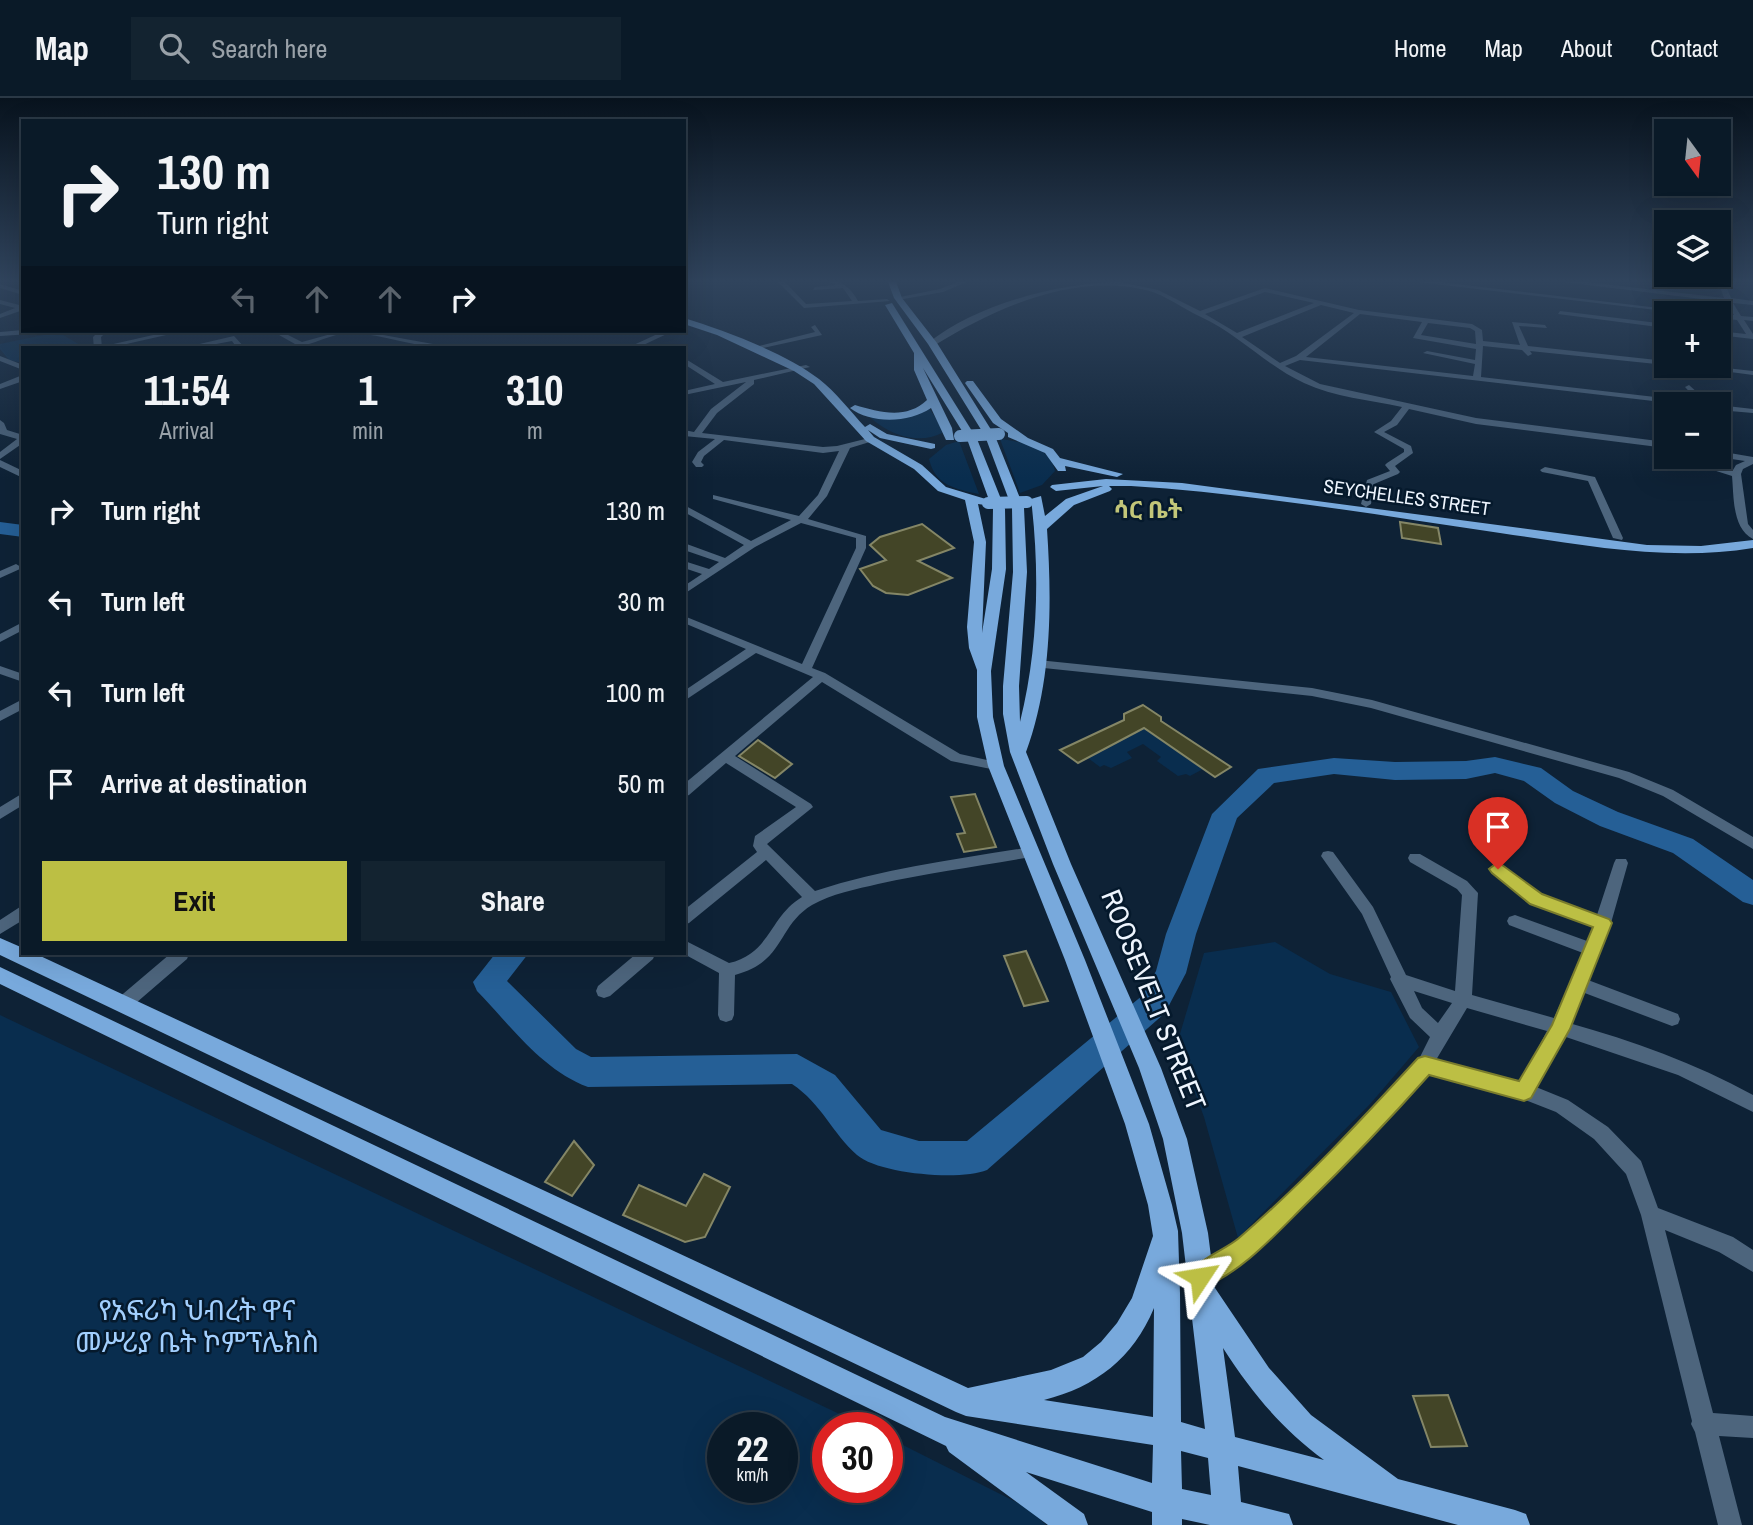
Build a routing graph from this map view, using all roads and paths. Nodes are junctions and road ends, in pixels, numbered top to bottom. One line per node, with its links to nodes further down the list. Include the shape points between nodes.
1 (1480, 345): 18 (street)
2 (753, 346): 21 (main road)
3 (763, 346): 21 (main road)
4 (916, 346): 11 (main road)
5 (934, 346): 73 (main road)
6 (935, 346): 50 (main road, via 956,363 997,421)
7 (1252, 346): 19 (street)
8 (1315, 346): 13 (street)
9 (1489, 346): 10 (street)
10 (1524, 348): 14 (street); 17 (street)
11 (919, 350): 39 (main road, via 916,368); 75 (main road, via 972,439)
12 (1427, 353): 18 (street)
13 (1299, 358): 19 (street); 23 (street)
14 (1531, 358)
15 (1, 361): 20 (street)
16 (686, 361): 29 (street)
17 (1654, 362)
18 (1479, 363): 26 (street)
19 (1281, 365): 40 (street, via 1300,380 1318,386)
20 (21, 367)
21 (802, 368): 28 (street); 41 (main road, via 834,385); 52 (main road)
22 (1731, 371): 24 (street)
23 (1418, 372): 26 (street); 31 (street)
24 (1753, 373)
25 (1555, 375): 34 (street)
26 (1478, 378): 34 (street)
27 (21, 379): 32 (street)
28 (752, 380): 29 (street); 46 (street, via 714,411)
29 (719, 383): 35 (street)
30 (1656, 385): 36 (street)
31 (1423, 386)
32 (0, 387)
33 (1689, 387): 37 (street)
34 (1559, 388): 38 (street)
35 (687, 391)
36 (1660, 392)
37 (1694, 392)
38 (1654, 398)
39 (933, 400): 41 (main road, via 923,410 905,415 872,414); 48 (main road)
40 (1407, 406): 51 (street, via 1476,421); 74 (street, via 1394,423 1378,430 1409,453 1390,465 1395,472 1370,482)
41 (855, 408): 55 (main road, via 877,433)
42 (1731, 408): 43 (street)
43 (1753, 411)
44 (0, 423): 49 (street, via 3,432)
45 (686, 432): 46 (street)
46 (697, 434): 47 (street)
47 (723, 437): 56 (street, via 823,450); 63 (street, via 701,454 696,461)
48 (955, 437): 50 (main road, bridge, via 999,433); 55 (main road)
49 (21, 438)
50 (1023, 438): 61 (main road)
51 (1615, 438): 54 (street); 57 (street)
52 (870, 439): 56 (street); 64 (main road)
53 (21, 440): 58 (street)
54 (1654, 443)
55 (932, 446): 64 (main road, via 920,456)
56 (846, 447): 77 (street, via 822,496)
57 (1654, 450)
58 (0, 456)
59 (1731, 456): 60 (street)
60 (1753, 460): 68 (street)
61 (1059, 461): 70 (main road, via 1062,478); 74 (main road, SEYCHELLES STREET, via 1121,474)
62 (0, 463): 67 (street)
63 (699, 465)
64 (918, 467): 72 (main road, via 942,489)
65 (1718, 469): 68 (street)
66 (1545, 470): 80 (street, via 1592,479)
67 (21, 474)
68 (1736, 474): 79 (street, via 1743,525)
69 (1141, 483): 70 (main road, SEYCHELLES STREET); 78 (main road, via 1069,501); 79 (main road, SEYCHELLES STREET, via 1615,546 1701,549)
70 (1056, 487): 73 (main road)
71 (716, 497): 77 (street)
72 (971, 500): 75 (main road); 96 (main road, via 980,531 973,640)
73 (1027, 503): 75 (main road, bridge); 78 (main road); 102 (main road, ROOSEVELT STREET, via 1011,686)
74 (1366, 504): 80 (main road, SEYCHELLES STREET)
75 (993, 506): 96 (main road, via 999,569)
76 (686, 509): 81 (street)
77 (803, 518): 81 (street); 94 (street, via 863,539)
78 (1042, 527): 93 (main road)
79 (1752, 536): 80 (main road, SEYCHELLES STREET)
80 (1618, 538)
81 (751, 545): 83 (street)
82 (686, 547): 83 (street)
83 (727, 562): 86 (street)
84 (686, 565): 86 (street)
85 (16, 567): 87 (street)
86 (709, 573): 88 (street)
87 (0, 575)
88 (686, 590)
89 (686, 620): 92 (street)
90 (21, 626): 91 (street)
91 (0, 639)
92 (755, 648): 94 (street); 99 (street)
93 (1038, 664): 102 (main road, via 1027,734); 108 (street, via 1312,692 1372,704 1624,775 1668,793)
94 (806, 669): 97 (street)
95 (0, 670): 98 (street)
96 (984, 671): 104 (main road, via 985,717)
97 (821, 676): 103 (street); 104 (street, via 956,758)
98 (21, 677)
99 (686, 696)
100 (21, 705): 101 (street)
101 (0, 717)
102 (1018, 752): 144 (main road, ROOSEVELT STREET, via 1150,1068 1175,1139)
103 (728, 758): 105 (street); 109 (street, via 806,807 760,840)
104 (996, 766): 110 (main road)
105 (686, 790)
106 (21, 800): 107 (street)
107 (0, 814)
108 (1753, 844)
109 (766, 852): 115 (street); 117 (street)
110 (1031, 852): 115 (street, via 872,880); 142 (main road, via 1137,1124)
111 (1328, 856): 128 (street, via 1368,911)
112 (1415, 858): 132 (street, via 1470,893)
113 (1621, 863): 119 (street)
114 (1498, 869): 119 (street, via 1536,899)
115 (813, 898): 126 (street, via 788,915 758,958)
116 (21, 912): 120 (street)
117 (686, 917)
118 (1515, 921): 123 (street)
119 (1603, 923): 123 (street)
120 (0, 928)
121 (0, 946): 131 (main road)
122 (686, 948): 126 (street)
123 (1593, 950): 129 (street)
124 (180, 955): 131 (street)
125 (646, 955): 130 (street)
126 (727, 970): 134 (street)
127 (0, 975): 133 (main road)
128 (1398, 979): 132 (street); 137 (street, via 1416,1013)
129 (1578, 984): 135 (street); 136 (street)
130 (604, 991)
131 (115, 1000): 133 (main road); 145 (main road)
132 (1462, 1000): 136 (street); 137 (street)
133 (84, 1015): 148 (main road)
134 (726, 1015)
135 (1672, 1019)
136 (1560, 1029): 139 (street); 140 (street, via 1707,1079)
137 (1440, 1035): 138 (street)
138 (1425, 1065): 139 (street); 144 (street, via 1364,1133)
139 (1524, 1091): 141 (street, via 1562,1106 1601,1133 1634,1168)
140 (1753, 1104)
141 (1651, 1215): 143 (street, via 1726,1244); 146 (street)
142 (1165, 1231): 145 (main road, via 1142,1306 1124,1338 1101,1363 1063,1382); 149 (main road)
143 (1753, 1262)
144 (1201, 1285): 150 (main road, ROOSEVELT STREET); 151 (main road, via 1259,1378 1301,1425)
145 (965, 1402): 149 (main road)
146 (1702, 1424): 147 (street); 157 (street)
147 (1753, 1427)
148 (942, 1430): 152 (main road); 154 (main road)
149 (1167, 1433): 150 (main road); 152 (main road)
150 (1222, 1447): 151 (main road); 153 (main road, ROOSEVELT STREET)
151 (1395, 1495): 156 (main road)
152 (1167, 1513): 153 (main road)
153 (1227, 1521): 155 (main road)
154 (1073, 1525)
155 (1278, 1525)
156 (1515, 1525)
157 (1730, 1525)

